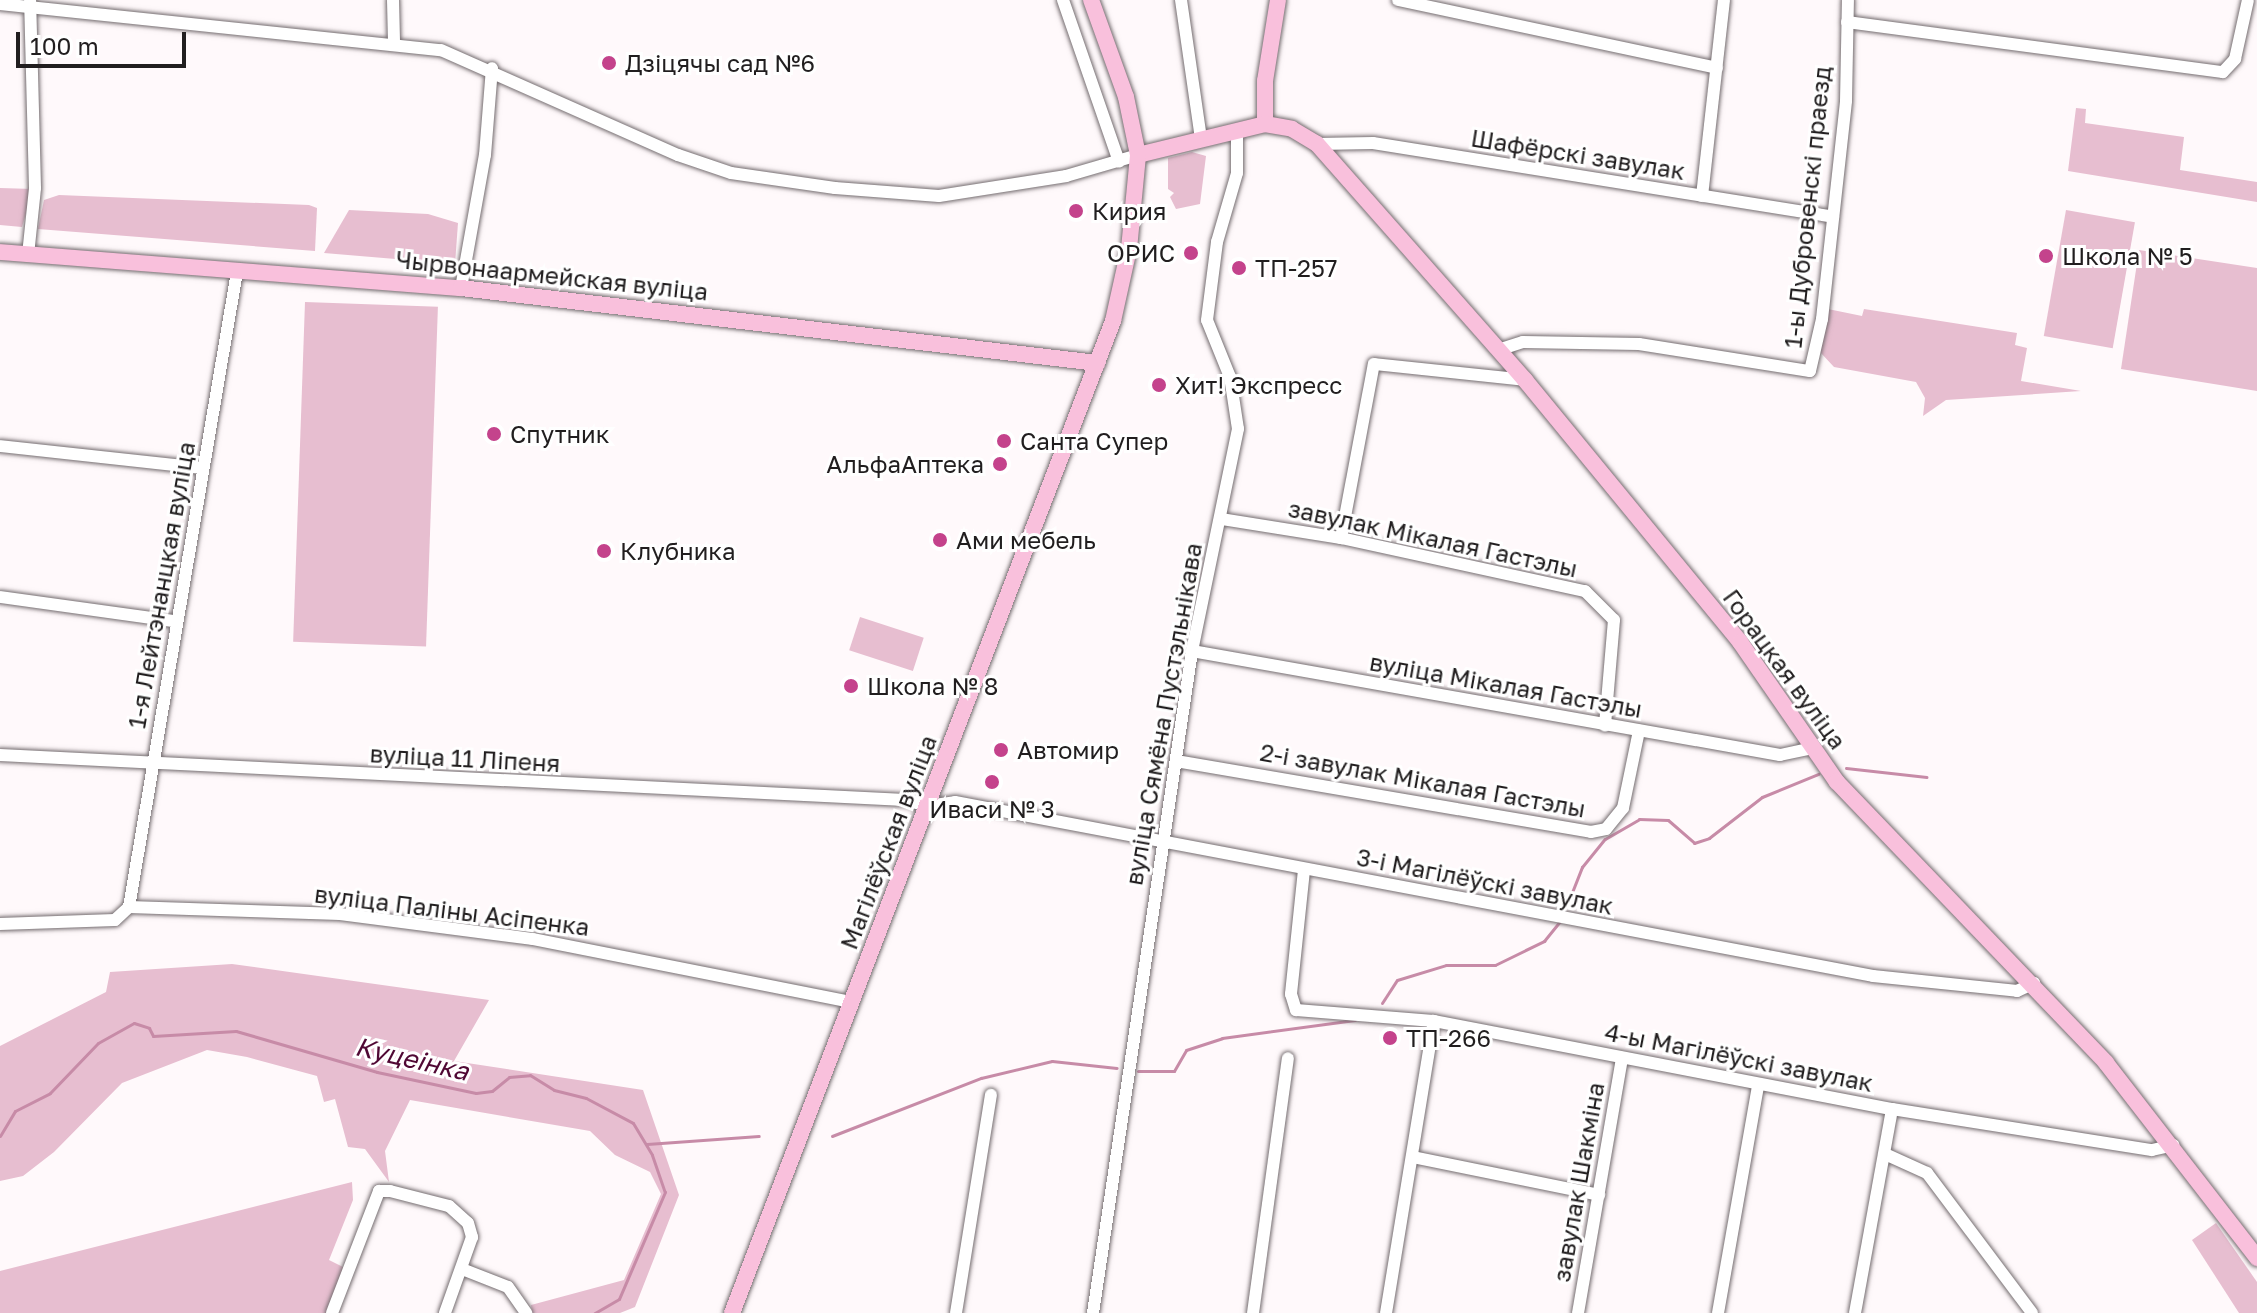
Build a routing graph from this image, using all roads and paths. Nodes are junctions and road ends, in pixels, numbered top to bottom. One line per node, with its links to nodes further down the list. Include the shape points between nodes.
1 (393, 0): 13 (street)
2 (1063, 0): 21 (street)
3 (1091, 0): 20 (main road, Магілёўская вуліца, via 1126,97)
4 (1181, 0): 18 (street)
5 (1278, 0): 16 (main road, via 1265,81)
6 (1398, 0): 15 (street)
7 (1724, 0): 15 (street)
8 (1848, 0): 12 (street, 1-ы Дубровенскі праезд)
9 (2248, 0): 12 (street, via 2235,59 2223,72)
10 (30, 3): 11 (street); 13 (street); 25 (street, via 35,188)
11 (0, 4)
12 (1847, 22): 23 (street, 1-ы Дубровенскі праезд, via 1846,101)
13 (394, 42): 14 (street, via 441,50)
14 (492, 68): 21 (street, via 678,155 731,173 939,196 1010,188); 27 (street, via 485,155)
15 (1717, 68): 22 (street)
16 (1265, 124): 17 (main road); 19 (main road, Горацкая вуліца, via 1292,129)
17 (1237, 130): 18 (main road); 33 (street, вуліца Сямёна Пустэльнікава, via 1237,173 1217,242 1207,320 1237,405)
18 (1201, 139): 20 (main road)
19 (1317, 144): 22 (street, Шафёрскі завулак, via 1373,143); 28 (main road, Горацкая вуліца)
20 (1138, 155): 21 (street); 29 (main road, Магілёўская вуліца, via 1129,249)
21 (1119, 162)
22 (1702, 196): 23 (street, Шафёрскі завулак)
23 (1833, 217): 28 (street, 1-ы Дубровенскі праезд, via 1810,371 1639,344 1523,342)
24 (0, 252): 25 (main road, Чырвонаармейская вуліца)
25 (28, 255): 26 (main road, Чырвонаармейская вуліца)
26 (237, 272): 27 (main road, Чырвонаармейская вуліца); 32 (street, 1-я Лейтэнанцкая вуліца)
27 (461, 288): 29 (main road, Чырвонаармейская вуліца)
28 (1498, 350): 30 (main road, Горацкая вуліца)
29 (1098, 363): 44 (main road, Магілёўская вуліца)
30 (1525, 380): 34 (street, via 1374,364); 40 (main road, Горацкая вуліца, via 1740,642)
31 (0, 446): 32 (street)
32 (203, 468): 36 (street, 1-я Лейтэнанцкая вуліца)
33 (1222, 519): 34 (street, завулак Мікалая Гастэлы); 37 (street, вуліца Сямёна Пустэльнікава)
34 (1341, 538): 38 (street, завулак Мікалая Гастэлы, via 1585,591 1614,620)
35 (0, 597): 36 (street)
36 (174, 621): 43 (street, 1-я Лейтэнанцкая вуліца)
37 (1192, 651): 38 (street, вуліца Мікалая Гастэлы); 42 (street, вуліца Сямёна Пустэльнікава)
38 (1605, 726): 39 (street, вуліца Мікалая Гастэлы)
39 (1639, 731): 40 (street, вуліца Мікалая Гастэлы, via 1780,755); 42 (street, 2-і завулак Мікалая Гастэлы, via 1623,808 1606,829 1591,832)
40 (1812, 748): 49 (main road, Горацкая вуліца, via 1864,812)
41 (0, 755): 43 (street, вуліца 11 Ліпеня)
42 (1176, 761): 45 (street, вуліца Сямёна Пустэльнікава)
43 (152, 763): 44 (street, вуліца 11 Ліпеня, via 905,800); 47 (street, 1-я Лейтэнанцкая вуліца)
44 (927, 806): 45 (street, 3-і Магілёўскі завулак, via 955,802); 50 (main road, Магілёўская вуліца)
45 (1161, 841): 46 (street, 3-і Магілёўскі завулак); 68 (street, вуліца Сямёна Пустэльнікава)
46 (1304, 870): 49 (street, 3-і Магілёўскі завулак, via 1888,978 2017,991); 51 (street, 4-ы Магілёўскі завулак, via 1291,994 1296,1010)
47 (129, 907): 48 (street, вуліца Паліны Асіпенка, via 115,920); 50 (street, вуліца Паліны Асіпенка, via 340,914 518,937)
48 (0, 924)
49 (2034, 983): 57 (main road, Горацкая вуліца)
50 (851, 1002): 66 (main road, Магілёўская вуліца)
51 (1434, 1021): 53 (street, 4-ы Магілёўскі завулак); 59 (street)
52 (1288, 1058): 69 (street)
53 (1622, 1058): 54 (street, 4-ы Магілёўскі завулак); 60 (street, завулак Шакміна)
54 (1758, 1085): 56 (street, 4-ы Магілёўскі завулак); 72 (street)
55 (991, 1095): 67 (street)
56 (1892, 1109): 57 (street, 4-ы Магілёўскі завулак, via 2152,1150); 58 (street)
57 (2173, 1145): 61 (main road, Горацкая вуліца)
58 (1885, 1154): 73 (street); 74 (street, via 1927,1173)
59 (1413, 1157): 60 (street); 70 (street)
60 (1599, 1195): 71 (street, завулак Шакміна)
61 (2257, 1258)
62 (462, 1269): 63 (street, via 472,1237 468,1223 449,1206 379,1191); 64 (street); 65 (street, via 508,1287)
63 (332, 1313)
64 (445, 1313)
65 (526, 1313)
66 (732, 1313)
67 (956, 1313)
68 (1093, 1313)
69 (1253, 1313)
70 (1386, 1313)
71 (1578, 1313)
72 (1718, 1313)
73 (1855, 1313)
74 (2032, 1313)

